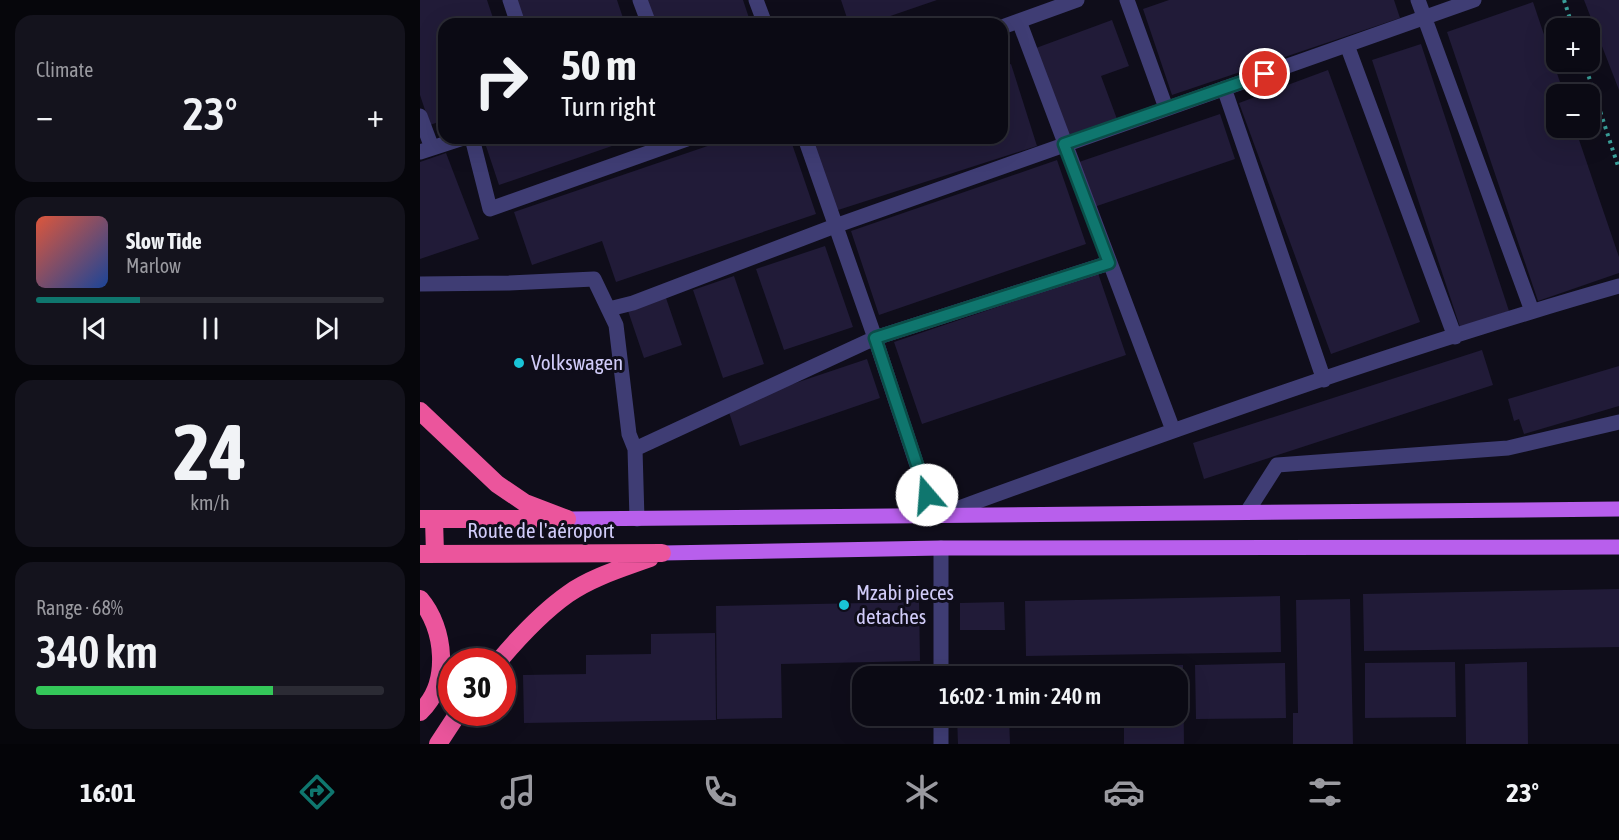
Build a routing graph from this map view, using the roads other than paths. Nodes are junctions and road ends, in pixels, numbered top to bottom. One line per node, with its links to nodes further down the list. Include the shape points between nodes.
1 (510, 0): 9 (street)
2 (640, 0): 10 (street)
3 (756, 0): 11 (street)
4 (1077, 0): 12 (street)
5 (1127, 0): 16 (street)
6 (1418, 0): 8 (street)
7 (1473, 0): 8 (street)
8 (1425, 17): 14 (street); 29 (street)
9 (516, 18)
10 (647, 18)
11 (763, 18)
12 (1019, 21): 13 (street); 22 (street)
13 (1008, 25)
14 (1347, 45): 15 (street); 30 (street)
15 (1224, 88): 16 (street); 32 (street)
16 (1166, 108): 22 (street)
17 (420, 116): 23 (street)
18 (444, 144): 23 (street)
19 (474, 144): 20 (street, via 490,209)
20 (673, 144)
21 (806, 144): 24 (street)
22 (1064, 144): 24 (street); 25 (street)
23 (426, 150)
24 (835, 226): 28 (street); 31 (street)
25 (1109, 263): 31 (street); 35 (street)
26 (420, 284): 28 (street, via 594,279)
27 (1619, 286): 29 (street)
28 (609, 309): 36 (street, via 616,325 629,434)
29 (1532, 311): 30 (street)
30 (1455, 337): 32 (street)
31 (875, 338): 36 (street); 39 (street)
32 (1324, 380): 35 (street)
33 (420, 411): 41 (highway, via 498,484 525,503)
34 (1619, 422): 38 (street, via 1508,448 1277,465)
35 (1173, 430): 39 (street)
36 (635, 449): 42 (street)
37 (1619, 509): 38 (main road)
38 (1247, 512): 39 (main road)
39 (934, 517): 42 (main road)
40 (427, 519): 41 (highway, Route de l'aéroport); 45 (highway)
41 (567, 519): 42 (main road)
42 (637, 519)
43 (1619, 547): 44 (main road)
44 (941, 548): 46 (main road); 49 (street)
45 (428, 554): 46 (highway, Route de l'aéroport)
46 (662, 554): 48 (highway, via 604,575 569,593 528,627)
47 (420, 599): 50 (highway, via 438,627 442,660 436,688)
48 (510, 648)
49 (941, 666)
50 (420, 712)
51 (450, 726): 53 (highway)
52 (941, 726): 54 (street)
53 (438, 744)
54 (941, 744)

